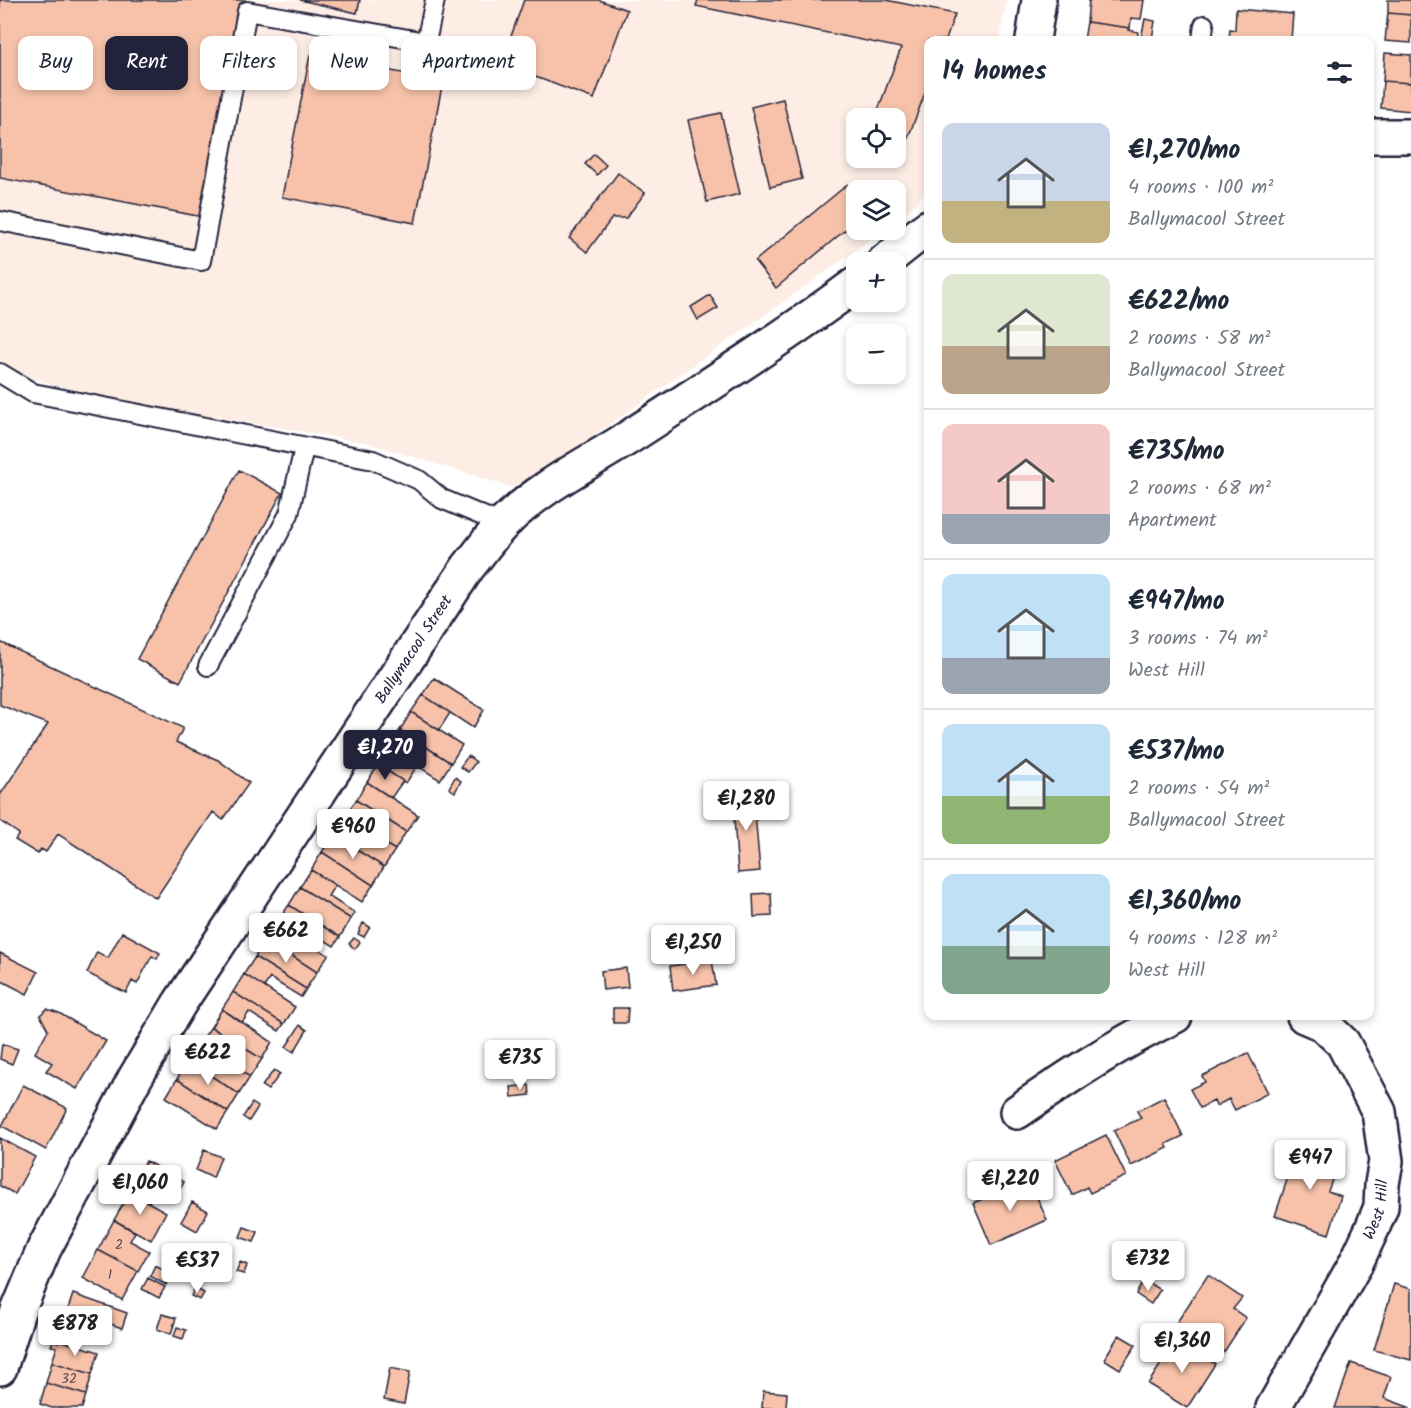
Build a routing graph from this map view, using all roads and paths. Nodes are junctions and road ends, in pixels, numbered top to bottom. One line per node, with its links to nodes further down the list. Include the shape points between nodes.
1 (435, 0): 6 (lane, via 426,42 247,11 201,261)
2 (1039, 0): 3 (main road)
3 (1034, 36)
4 (1374, 136): 5 (main road)
5 (1411, 136)
6 (0, 221)
7 (924, 230): 8 (main road)
8 (897, 252)
9 (846, 291): 12 (main road, Ballymacool Street, via 650,424 562,477)
10 (0, 373): 11 (lane, via 33,393)
11 (304, 448): 12 (lane, via 373,460 418,480 442,499); 13 (lane, via 289,514)
12 (502, 524): 17 (main road, Ballymacool Street, via 468,567 173,1013 44,1250 18,1311)
13 (208, 666)
14 (1162, 1020): 16 (main road)
15 (1314, 1020): 18 (main road, West Hill, via 1343,1043 1379,1112 1386,1161 1381,1207 1372,1229)
16 (1017, 1112)
17 (0, 1368)
18 (1273, 1408)

